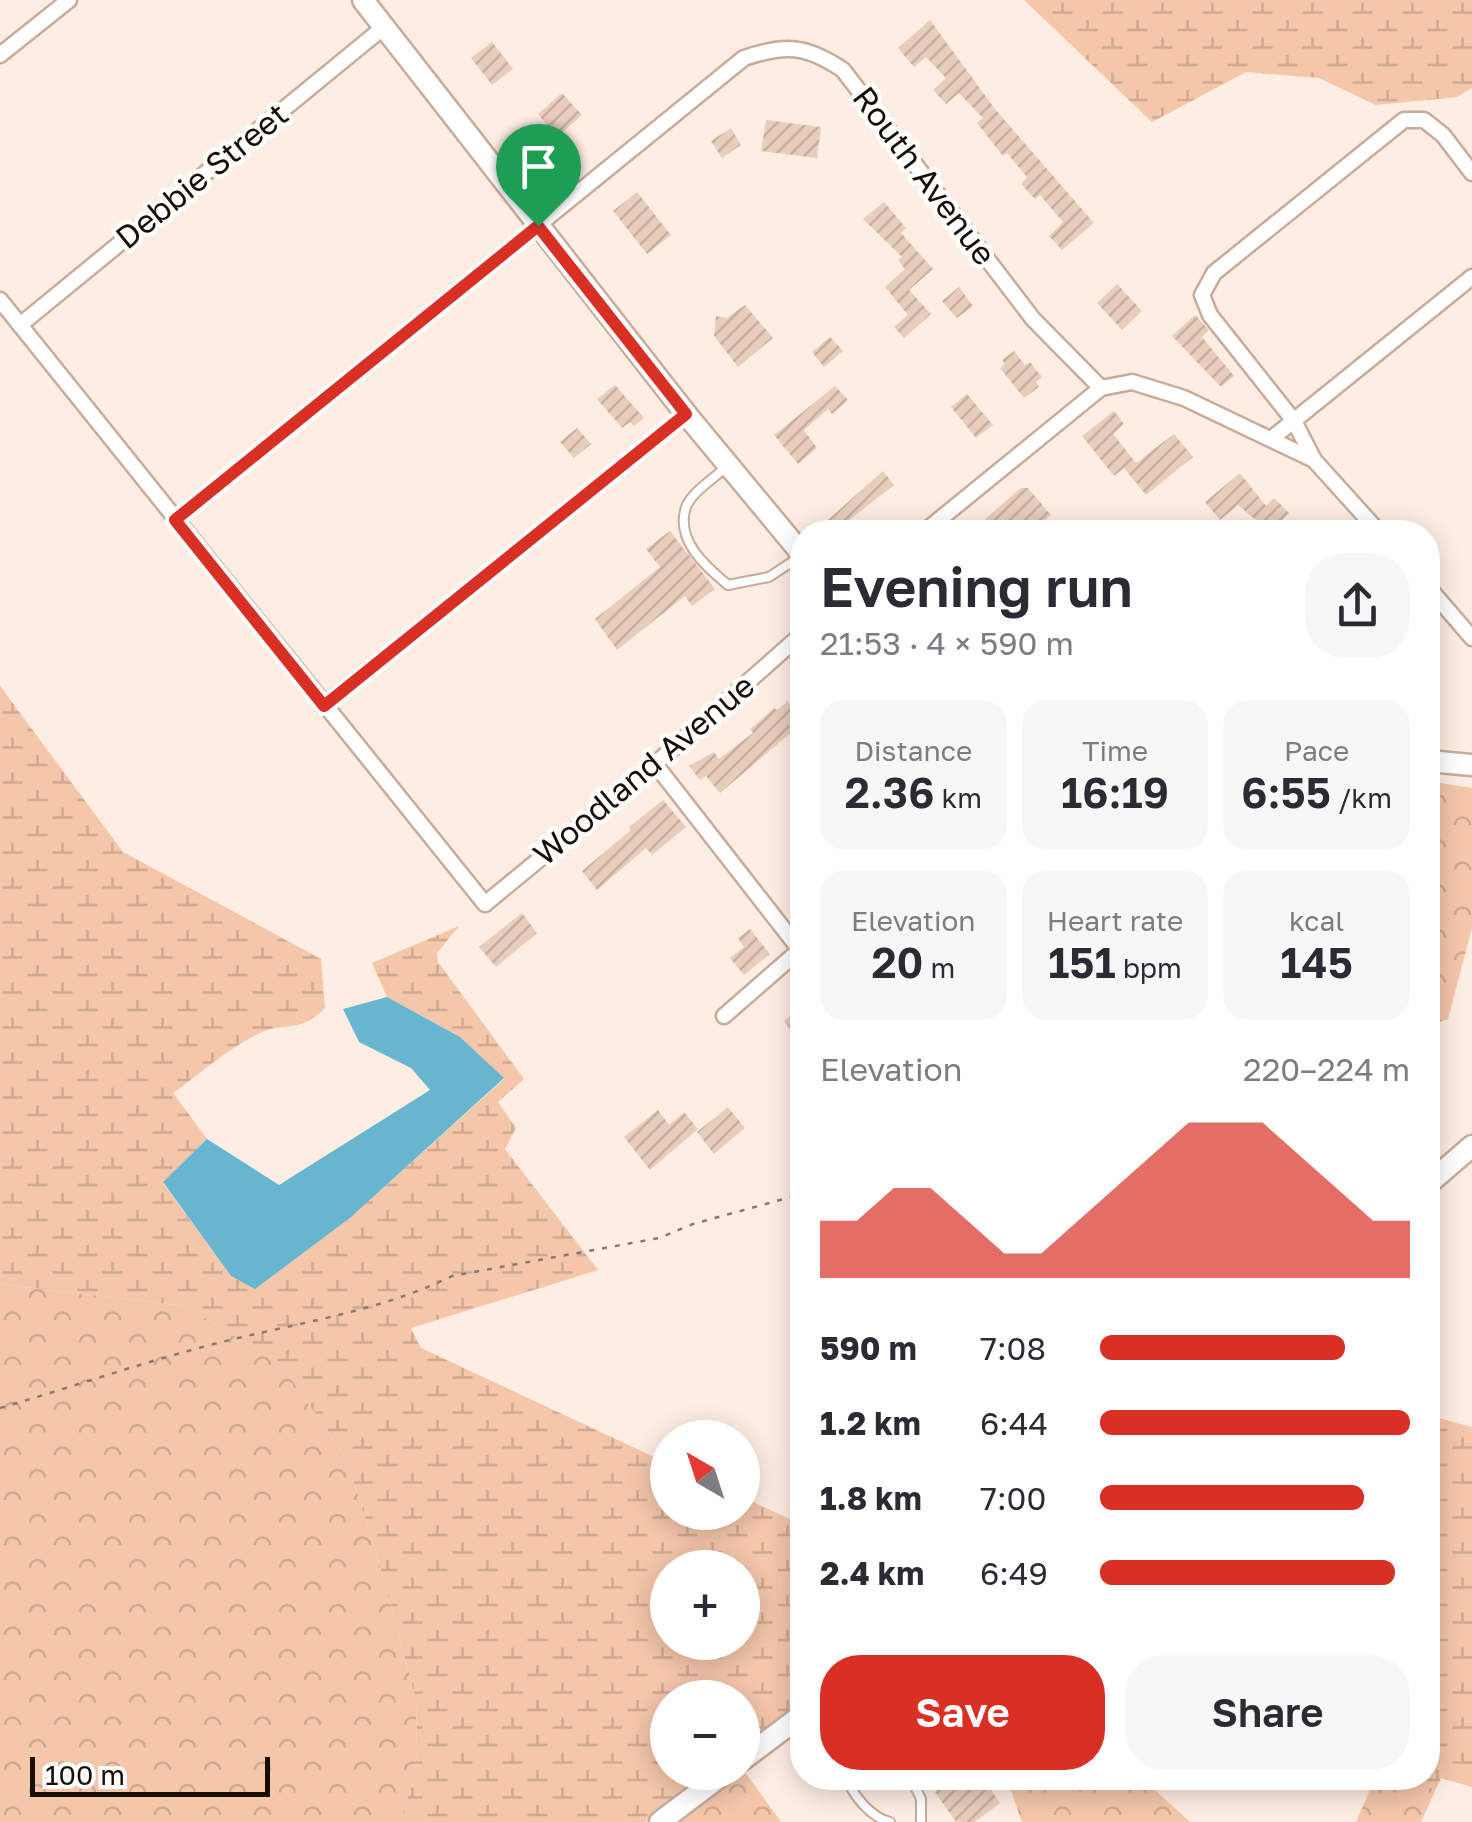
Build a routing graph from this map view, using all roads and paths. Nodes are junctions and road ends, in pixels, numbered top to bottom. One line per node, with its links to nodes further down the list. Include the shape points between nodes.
1 (69, 0): 4 (street)
2 (363, 0): 3 (street)
3 (384, 27): 6 (street); 9 (street, Debbie Street)
4 (0, 55)
5 (1472, 173): 12 (street, via 1424,120 1404,120 1214,273 1202,294 1210,315)
6 (538, 226): 10 (street, Routh Avenue, via 744,58 790,47 822,56 842,70 1033,318); 11 (street); 16 (street, Routh Avenue)
7 (1472, 277): 12 (street)
8 (0, 300): 9 (street)
9 (20, 325): 16 (street)
10 (1100, 388): 13 (street, via 1132,382); 17 (street)
11 (686, 414): 15 (street); 24 (street)
12 (1294, 421): 13 (street); 14 (street)
13 (1271, 439): 14 (street)
14 (1314, 460): 18 (street)
15 (728, 465): 19 (street); 20 (lane, via 687,504 683,532 704,566 728,585 768,577)
16 (175, 520): 24 (street)
17 (939, 520)
18 (1368, 520)
19 (790, 540)
20 (790, 562)
21 (1440, 602): 22 (street)
22 (1472, 638)
23 (790, 645): 26 (street, Woodland Avenue)
24 (324, 706): 26 (street, Woodland Avenue, via 486,904)
25 (1440, 762): 27 (street)
26 (655, 764): 28 (street)
27 (1472, 765)
28 (790, 935)
29 (790, 959): 30 (street)
30 (724, 1016)
31 (1472, 1146): 32 (street)
32 (1440, 1174)
33 (790, 1197): 34 (path, via 659,1238 452,1276 328,1318)
34 (0, 1408)
35 (790, 1724): 36 (street)
36 (760, 1746)
37 (702, 1790): 40 (street)
38 (852, 1790): 41 (lane)
39 (917, 1790): 42 (lane)
40 (660, 1822)
41 (890, 1822)
42 (921, 1822)

